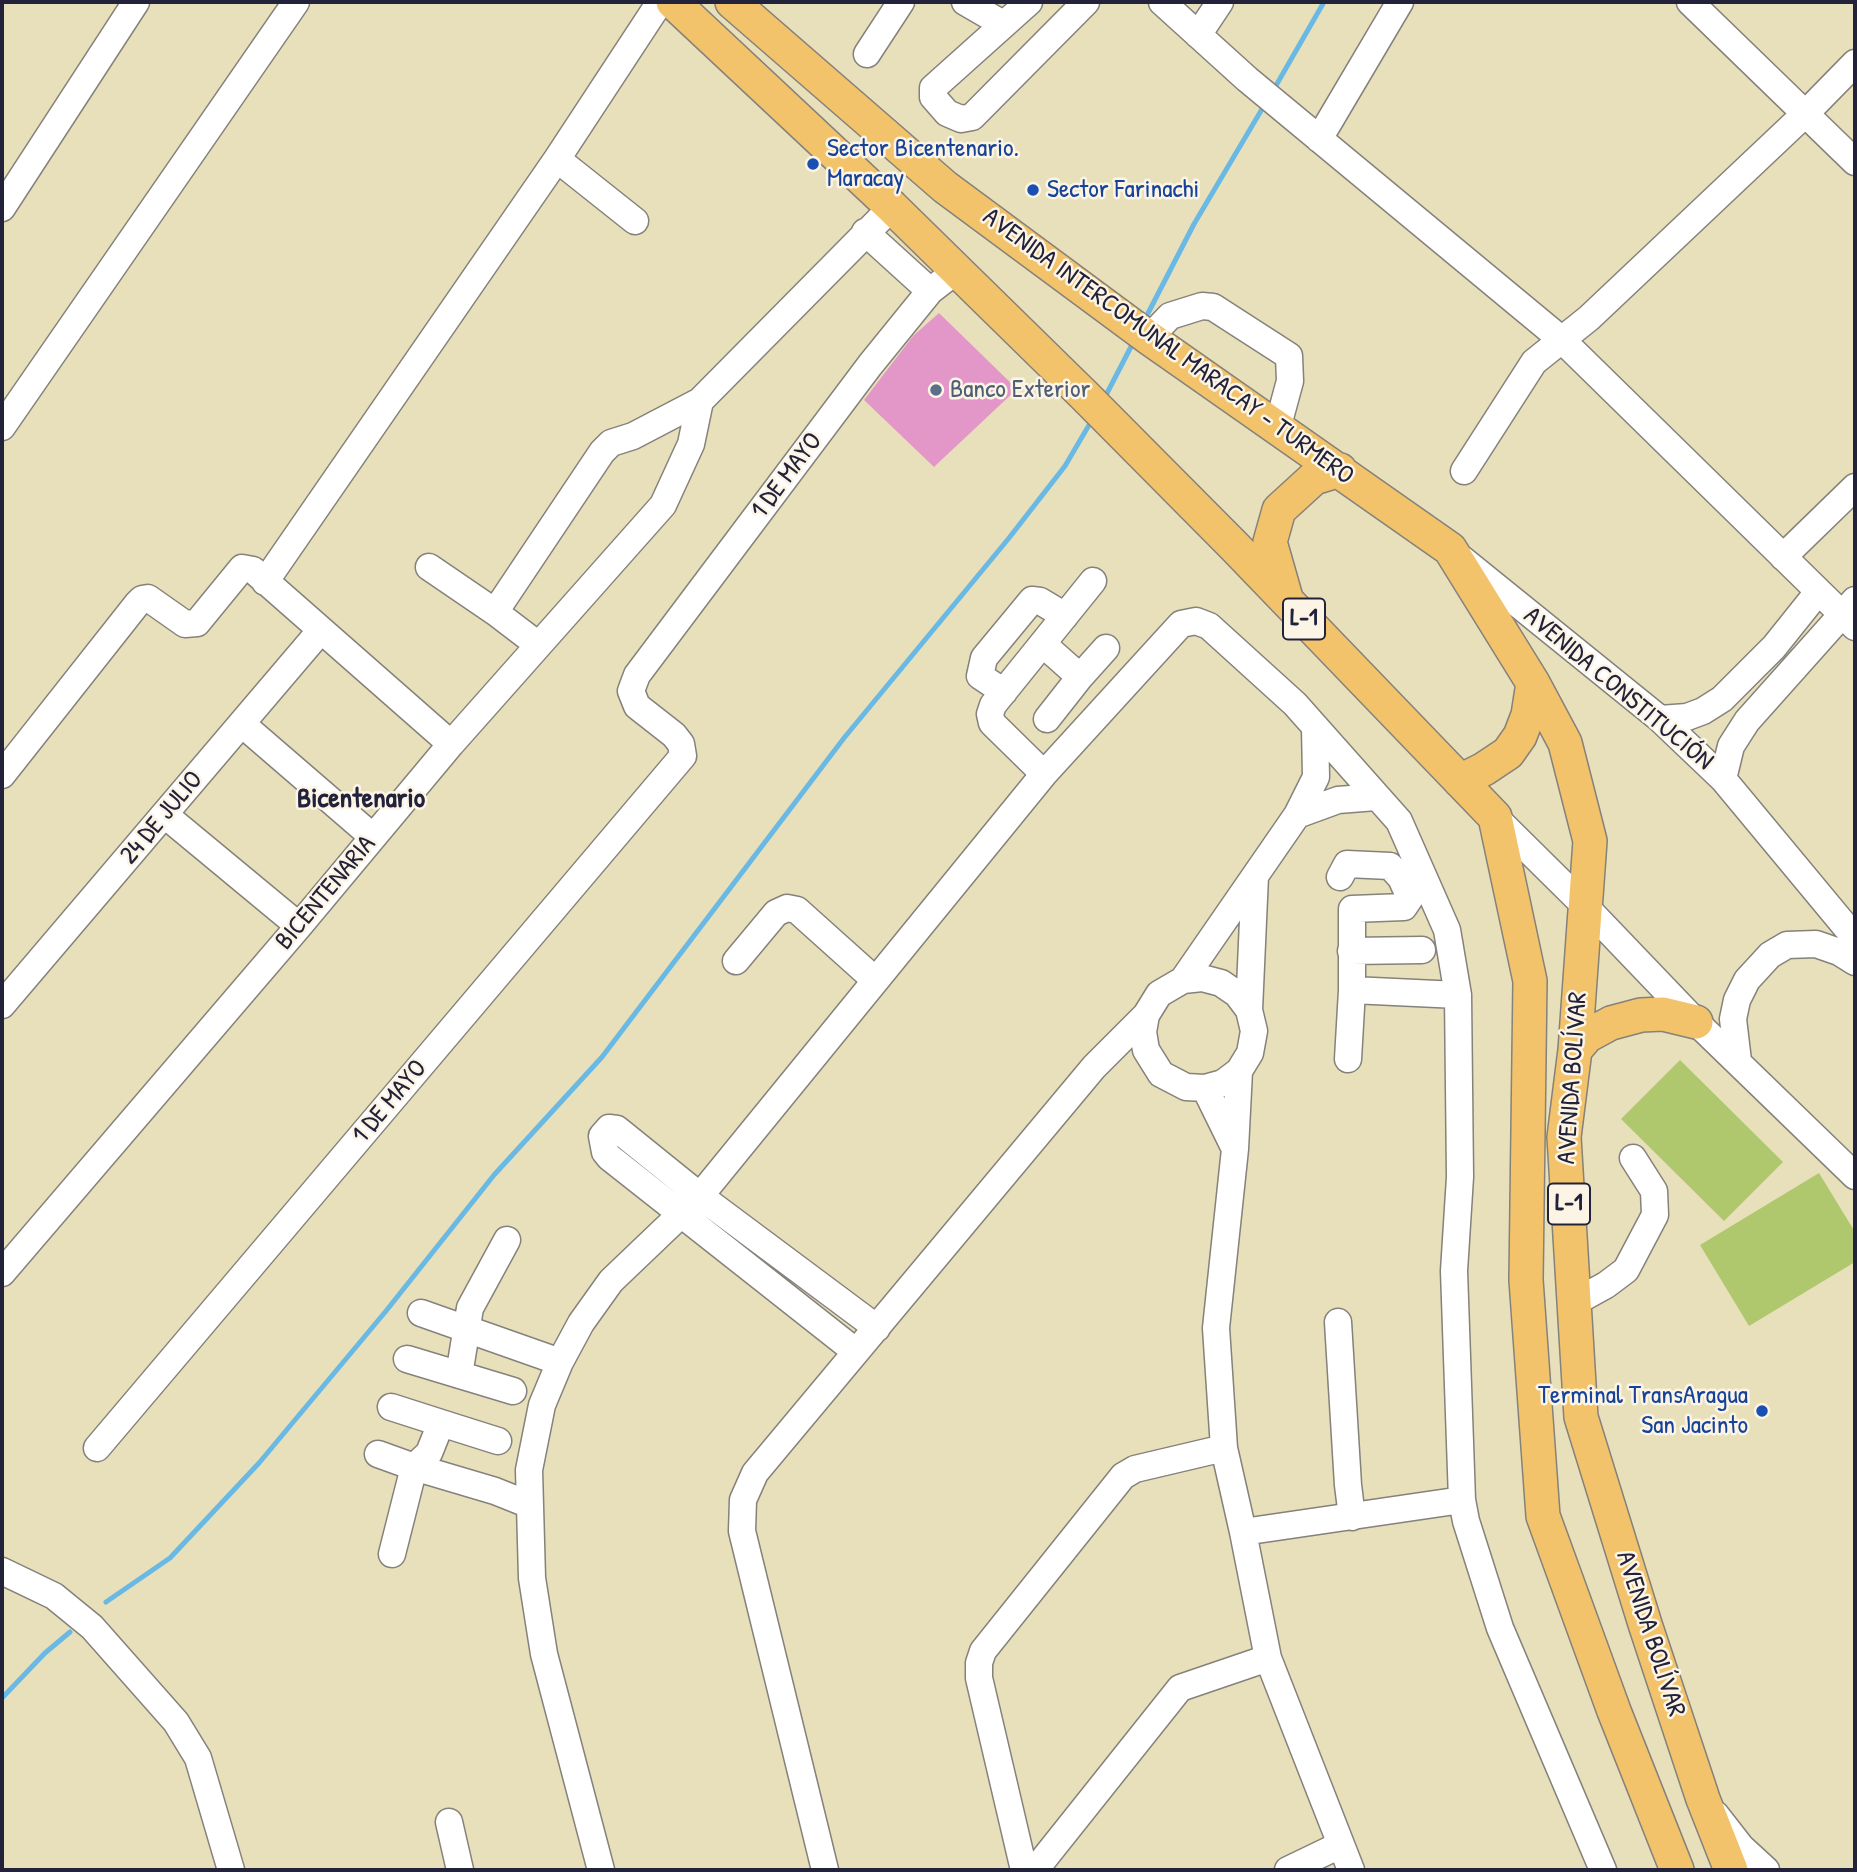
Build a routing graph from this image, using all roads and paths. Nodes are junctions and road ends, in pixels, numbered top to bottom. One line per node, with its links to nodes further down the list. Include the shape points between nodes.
1 (136, 2): 23 (street)
2 (296, 2): 31 (street)
3 (660, 2): 20 (street)
4 (673, 2): 22 (main road, L-1)
5 (732, 2): 28 (main road, AVENIDA INTERCOMUNAL MARACAY - TURMERO / L-1, via 945,187)
6 (901, 2): 16 (street)
7 (965, 2): 14 (street)
8 (1029, 2): 14 (street)
9 (1086, 2): 14 (street, via 972,117 961,119 947,113 933,97 933,88)
10 (1162, 2): 15 (street)
11 (1220, 2): 15 (street)
12 (1400, 2): 19 (street)
13 (1690, 2): 18 (street)
14 (1003, 24)
15 (1198, 35): 19 (street)
16 (867, 54)
17 (1855, 63): 18 (street)
18 (1806, 113): 21 (street); 29 (street)
19 (1318, 139): 29 (street)
20 (557, 159): 24 (street); 40 (street)
21 (1855, 162)
22 (892, 207): 25 (street); 26 (main road, L-1)
23 (2, 208)
24 (635, 221)
25 (866, 232): 27 (street); 30 (street)
26 (956, 271): 27 (street, 1 DE MAYO); 42 (main road, L-1)
27 (930, 292): 111 (street, 1 DE MAYO, via 637,675 631,691 637,706 674,735 683,756)
28 (1146, 336): 32 (main road, AVENIDA INTERCOMUNAL MARACAY - TURMERO / L-1); 32 (street, via 1170,316 1213,307 1289,356 1290,381)
29 (1562, 340): 34 (street, via 1534,362); 37 (street)
30 (700, 401): 43 (street, via 611,443 602,452); 48 (street, BICENTENARIA, via 691,444 663,505)
31 (2, 427)
32 (1277, 429): 33 (main road, AVENIDA INTERCOMUNAL MARACAY - TURMERO / L-1)
33 (1339, 470): 36 (main road, AVENIDA INTERCOMUNAL MARACAY - TURMERO / L-1); 42 (main road, via 1314,478 1279,510 1270,542)
34 (1464, 471)
35 (1855, 486): 37 (street)
36 (1450, 550): 52 (main road, AVENIDA BOLÍVAR / L-1); 55 (street, AVENIDA CONSTITUCIÓN)
37 (1783, 557): 41 (street)
38 (429, 567): 43 (street)
39 (1093, 581): 45 (street)
40 (265, 582): 47 (street); 60 (street, via 253,570 242,568 191,625 148,598 142,599)
41 (1818, 592): 44 (street); 46 (street)
42 (1287, 602): 62 (main road, L-1)
43 (495, 612): 48 (street)
44 (1800, 612): 46 (street); 55 (street, via 1774,647 1722,699 1687,717)
45 (1065, 616): 49 (street); 53 (street, via 1032,600 992,648 980,676)
46 (1845, 618): 61 (street, via 1747,721 1731,746)
47 (321, 630): 56 (street, 24 DE JULIO); 58 (street)
48 (537, 644): 58 (street, BICENTENARIA)
49 (1044, 645): 51 (street); 53 (street)
50 (1106, 648): 51 (street)
51 (1080, 677): 54 (street)
52 (1533, 683): 62 (main road, via 1528,715 1508,753); 70 (main road, AVENIDA BOLÍVAR / L-1, via 1565,743 1590,841)
53 (1004, 692): 59 (street, via 993,705 992,723)
54 (1047, 719)
55 (1660, 719): 61 (street, AVENIDA CONSTITUCIÓN)
56 (242, 724): 64 (street, 24 DE JULIO); 67 (street)
57 (1315, 728): 59 (street, via 1296,704 1209,626 1196,621 1181,624); 63 (street); 65 (street, via 1316,777)
58 (451, 744): 67 (street, BICENTENARIA)
59 (1044, 774): 77 (street)
60 (2, 775)
61 (1723, 779): 72 (street, AVENIDA CONSTITUCIÓN)
62 (1460, 781): 66 (main road, L-1)
63 (1377, 797): 65 (street, via 1338,800); 80 (street, via 1399,821 1447,930)
64 (165, 815): 71 (street); 81 (street, 24 DE JULIO)
65 (1297, 815): 68 (street)
66 (1495, 817): 70 (street); 134 (main road, AVENIDA BOLÍVAR / L-1, via 1530,981 1526,1280 1543,1516)
67 (373, 837): 71 (street, BICENTENARIA)
68 (1255, 876): 78 (street); 82 (street)
69 (1340, 877): 73 (street, via 1347,864 1390,866 1410,898 1404,908 1352,909)
70 (1584, 905): 84 (street); 86 (main road, AVENIDA BOLÍVAR / L-1)
71 (299, 926): 97 (street, BICENTENARIA)
72 (1855, 938)
73 (1351, 950): 74 (street); 79 (street)
74 (1422, 950)
75 (736, 961): 77 (street, via 776,913 786,908 797,910)
76 (1855, 962): 88 (street, via 1815,944 1787,945 1770,955 1747,980 1737,1000 1733,1019)
77 (875, 979): 95 (street)
78 (1183, 980): 82 (street, via 1221,983); 83 (street, via 1159,994)
79 (1352, 990): 80 (street); 87 (street)
80 (1458, 995): 115 (street, via 1460,1177 1454,1271)
81 (2, 1005)
82 (1249, 1010): 90 (street, via 1254,1031 1250,1053)
83 (1146, 1015): 85 (street); 89 (street)
84 (1696, 1022): 86 (main road, via 1641,1014 1587,1036); 88 (street)
85 (1146, 1050): 89 (street); 91 (street, via 1161,1074 1186,1087)
86 (1576, 1050): 98 (main road, AVENIDA BOLÍVAR / L-1, via 1564,1137)
87 (1348, 1059)
88 (1738, 1061): 94 (street)
89 (1094, 1067): 101 (street)
90 (1238, 1072): 91 (street); 92 (street)
91 (1205, 1088): 92 (street)
92 (1235, 1149): 112 (street, via 1216,1328)
93 (1633, 1158): 98 (street, via 1654,1191 1655,1215 1626,1270)
94 (1851, 1170)
95 (692, 1205): 101 (street); 103 (street); 105 (street, via 611,1280)
96 (507, 1240): 102 (street, via 470,1308)
97 (2, 1273)
98 (1575, 1302): 122 (main road, AVENIDA BOLÍVAR / L-1, via 1581,1417)
99 (421, 1313): 102 (street)
100 (1338, 1322): 117 (street)
101 (877, 1328): 103 (street)
102 (468, 1331): 105 (street); 106 (street)
103 (855, 1351): 128 (street, via 755,1473 743,1500 742,1531)
104 (407, 1359): 106 (street)
105 (560, 1362): 116 (street, via 542,1405 529,1470)
106 (459, 1375): 107 (street)
107 (513, 1391)
108 (391, 1407): 109 (street)
109 (441, 1423): 110 (street); 114 (street, via 429,1453)
110 (498, 1441)
111 (97, 1448)
112 (1224, 1448): 118 (street); 129 (street, via 1135,1469 1123,1476 983,1651 979,1678)
113 (378, 1454): 114 (street)
114 (414, 1468): 116 (street); 119 (street)
115 (1462, 1500): 117 (street); 133 (street, via 1500,1628)
116 (530, 1505): 127 (street, via 532,1578 544,1654)
117 (1352, 1517): 118 (street)
118 (1244, 1532): 121 (street)
119 (391, 1554)
120 (2, 1571): 125 (street, via 54,1596 92,1628 176,1722 198,1758)
121 (1268, 1658): 124 (street); 130 (street, via 1180,1688)
122 (1703, 1799): 135 (main road, AVENIDA BOLÍVAR / L-1); 136 (street)
123 (449, 1822): 126 (street)
124 (1340, 1844): 131 (street); 132 (street)
125 (231, 1870)
126 (460, 1870)
127 (601, 1870)
128 (825, 1870)
129 (1024, 1870)
130 (1035, 1870)
131 (1288, 1870)
132 (1351, 1870)
133 (1603, 1870)
134 (1677, 1870)
135 (1731, 1870)
136 (1766, 1870)

